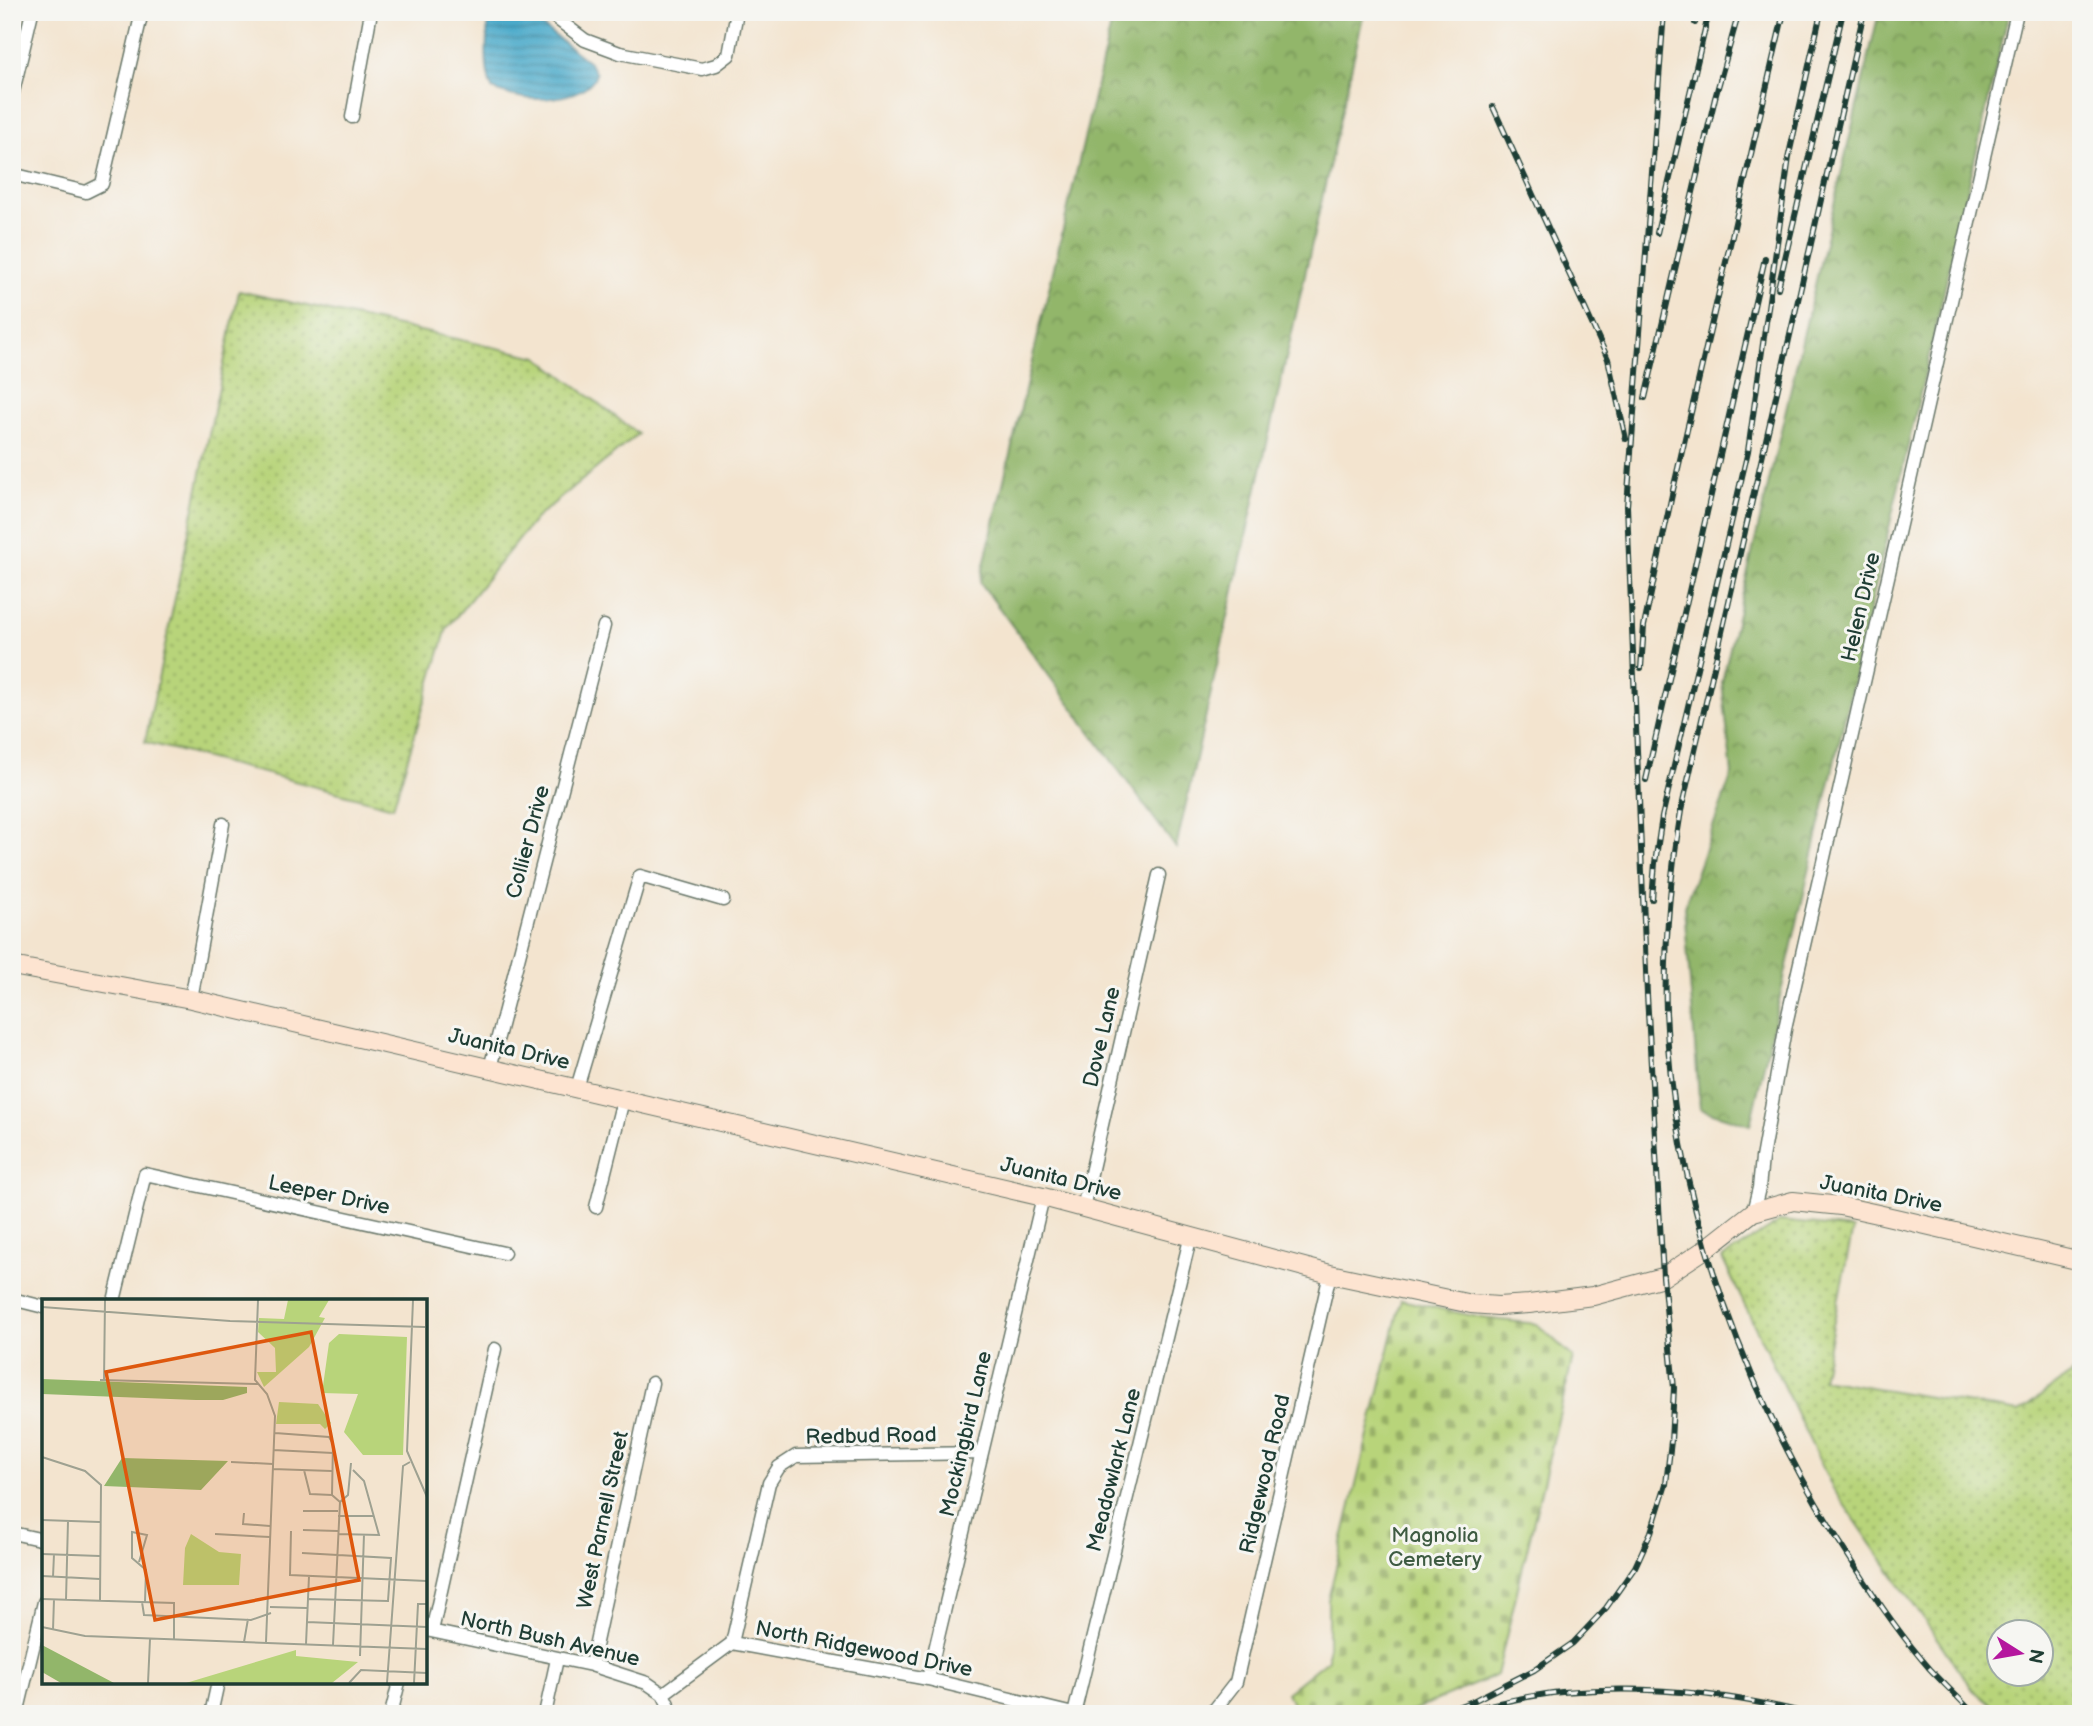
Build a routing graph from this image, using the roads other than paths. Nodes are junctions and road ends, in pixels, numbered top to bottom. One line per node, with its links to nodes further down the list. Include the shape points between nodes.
1 (32, 12): 7 (street)
2 (142, 12): 9 (street, via 102,184 86,192)
3 (371, 12): 8 (street)
4 (548, 12): 5 (street, via 585,40 620,53 702,69 729,55)
5 (737, 12)
6 (2017, 12): 22 (street, Helen Drive, via 1786,1024)
7 (12, 96)
8 (352, 117)
9 (12, 174)
10 (604, 626): 16 (street, Collier Drive)
11 (223, 824): 15 (street)
12 (1159, 875): 21 (street, Dove Lane)
13 (723, 900): 17 (street, via 640,876)
14 (12, 966): 15 (street, Juanita Drive)
15 (191, 999): 16 (street, Juanita Drive)
16 (489, 1068): 17 (street, Juanita Drive)
17 (577, 1088): 18 (street, Juanita Drive)
18 (623, 1100): 19 (street, Juanita Drive); 20 (street)
19 (1043, 1197): 21 (street, Juanita Drive); 32 (street, Mockingbird Lane)
20 (596, 1207)
21 (1083, 1208): 23 (street, Juanita Drive)
22 (1753, 1212): 25 (street, Juanita Drive, via 1793,1201 1841,1206); 26 (street, Juanita Drive, via 1663,1277 1593,1296 1529,1304 1471,1304)
23 (1191, 1235): 26 (street, Juanita Drive); 49 (street, Meadowlark Lane)
24 (504, 1253): 28 (street, Leeper Drive, via 145,1174)
25 (2081, 1261)
26 (1330, 1274): 50 (street, Ridgewood Road, via 1236,1682)
27 (12, 1299): 29 (street)
28 (114, 1299)
29 (42, 1306)
30 (495, 1349): 36 (street)
31 (652, 1383): 39 (street, West Parnell Street)
32 (981, 1453): 37 (street, Redbud Road, via 796,1456 779,1467 769,1483); 40 (street, Mockingbird Lane)
33 (12, 1534): 34 (street)
34 (42, 1541)
35 (42, 1610): 44 (street)
36 (428, 1631): 38 (street, North Bush Avenue)
37 (732, 1643): 40 (street, North Ridgewood Drive); 43 (street, North Ridgewood Drive)
38 (556, 1659): 39 (street, North Bush Avenue); 47 (street)
39 (591, 1665): 43 (street, North Bush Avenue, via 647,1683)
40 (928, 1679): 49 (street, North Ridgewood Drive)
41 (218, 1684): 45 (street)
42 (398, 1684): 46 (street)
43 (663, 1694): 48 (street)
44 (17, 1714)
45 (211, 1714)
46 (391, 1714)
47 (545, 1714)
48 (673, 1714)
49 (1074, 1714)
50 (1207, 1714)

